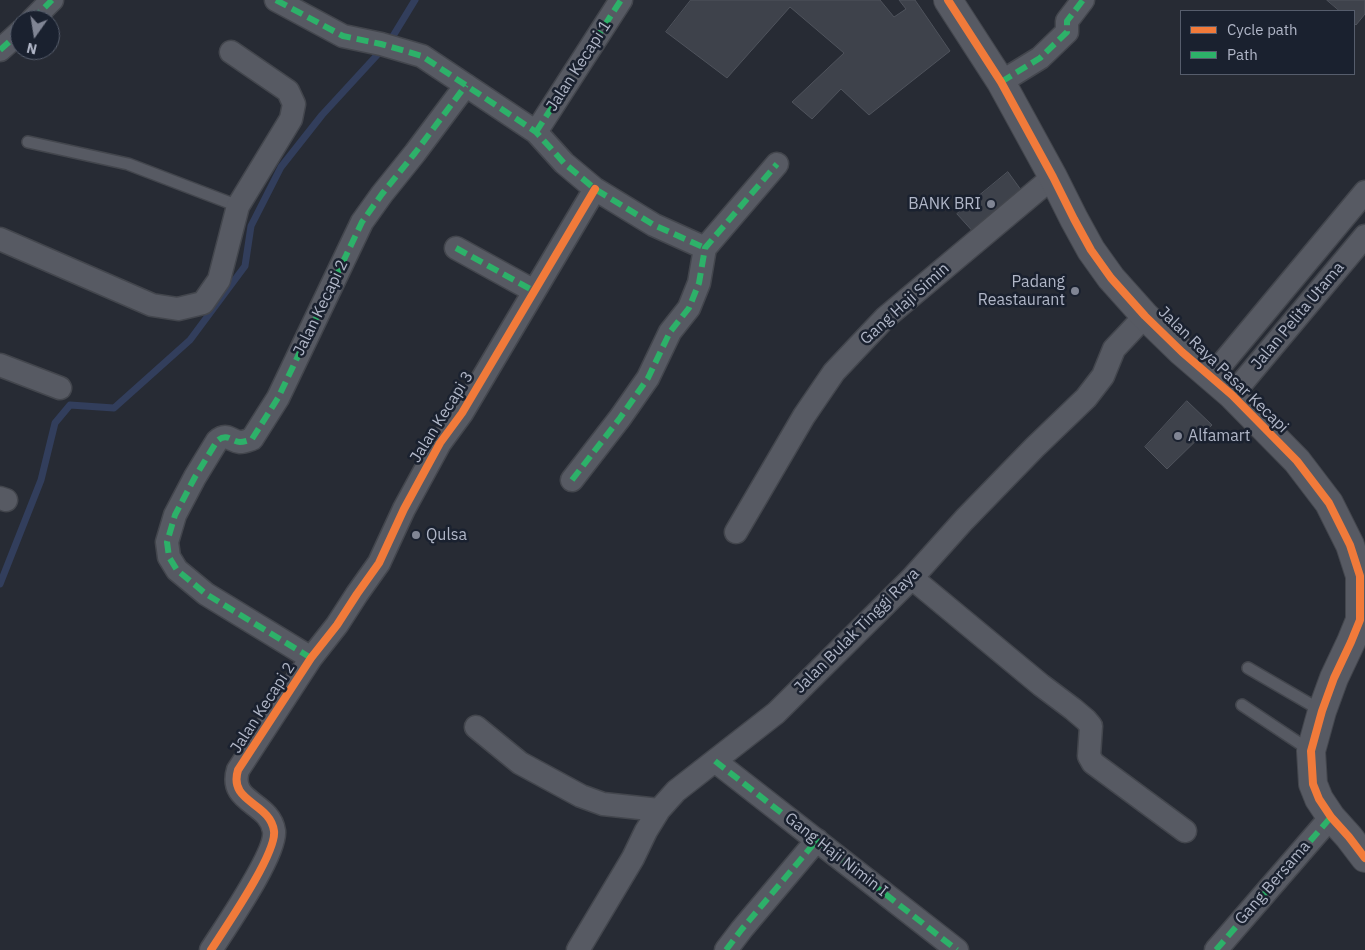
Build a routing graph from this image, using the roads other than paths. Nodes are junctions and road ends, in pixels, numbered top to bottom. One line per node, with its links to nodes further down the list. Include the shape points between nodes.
1 (52, 0): 6 (street)
2 (276, 0): 11 (street, via 343,36 422,56)
3 (621, 0): 12 (street, Jalan Kecapi 1)
4 (948, 0): 10 (street, Jalan Raya Pasar Kecapi)
5 (1082, 0): 10 (street, via 1067,21 1067,32 1040,58)
6 (42, 10)
7 (10, 41): 8 (street)
8 (0, 50)
9 (231, 52): 18 (street, via 288,91 294,104 291,119)
10 (1001, 82): 15 (street, Jalan Raya Pasar Kecapi)
11 (466, 85): 12 (street); 35 (street, Jalan Kecapi 2, via 362,222 278,398 258,430 247,441 239,442 227,437 217,441 175,516 167,542 169,557 177,570 206,594)
12 (536, 132): 16 (street, via 564,163)
13 (28, 142): 18 (lane, via 128,164)
14 (776, 164): 24 (street)
15 (1053, 177): 26 (street, Jalan Raya Pasar Kecapi, via 1092,250 1111,278); 32 (street, Gang Haji Simin, via 885,318 834,372 804,416)
16 (595, 189): 24 (street, via 654,225); 25 (street, Jalan Kecapi 3)
17 (1365, 192): 19 (street)
18 (238, 206): 22 (street, via 219,280 203,303 178,309 152,305)
19 (1347, 215): 20 (street); 28 (street)
20 (1365, 229)
21 (1365, 236): 30 (street, Jalan Pelita Utama)
22 (0, 239)
23 (456, 248): 25 (street)
24 (705, 248): 31 (street, via 699,282 688,308 670,332 648,378)
25 (534, 291): 35 (street, Jalan Kecapi 3, via 462,413 440,443 379,563)
26 (1145, 316): 28 (street, Jalan Raya Pasar Kecapi); 33 (street, Jalan Bulak Tinggi Raya, via 1114,349 1103,376 1086,398 970,513)
27 (0, 365): 29 (street)
28 (1211, 377): 30 (street, Jalan Raya Pasar Kecapi)
29 (60, 388)
30 (1232, 395): 34 (street, Jalan Raya Pasar Kecapi, via 1297,461 1329,503 1350,546 1360,576)
31 (572, 480)
32 (736, 532)
33 (912, 578): 41 (street, Jalan Bulak Tinggi Raya, via 776,713); 44 (street, via 1086,720 1091,726 1089,756 1093,763)
34 (1362, 622): 38 (street, Jalan Raya Pasar Kecapi, via 1334,678)
35 (312, 658): 47 (street, Jalan Kecapi 2, via 238,770 236,784 239,792 265,814 275,833 266,862)
36 (1248, 668): 38 (lane)
37 (1242, 704): 40 (lane)
38 (1322, 712): 40 (street, Jalan Raya Pasar Kecapi)
39 (476, 727): 42 (street, via 520,764 581,796 603,804)
40 (1310, 751): 43 (street, Jalan Raya Pasar Kecapi, via 1314,784)
41 (715, 761): 42 (street, Jalan Bulak Tinggi Raya, via 676,791); 45 (street, Gang Haji Nimin I)
42 (659, 810): 48 (street, Jalan Bulak Tinggi Raya)
43 (1331, 817): 46 (street, Jalan Raya Pasar Kecapi); 51 (street, Gang Bersama)
44 (1185, 831)
45 (817, 840): 49 (street); 50 (street, Gang Haji Nimin I)
46 (1365, 858)
47 (211, 950)
48 (578, 950)
49 (726, 950)
50 (957, 950)
51 (1216, 950)

